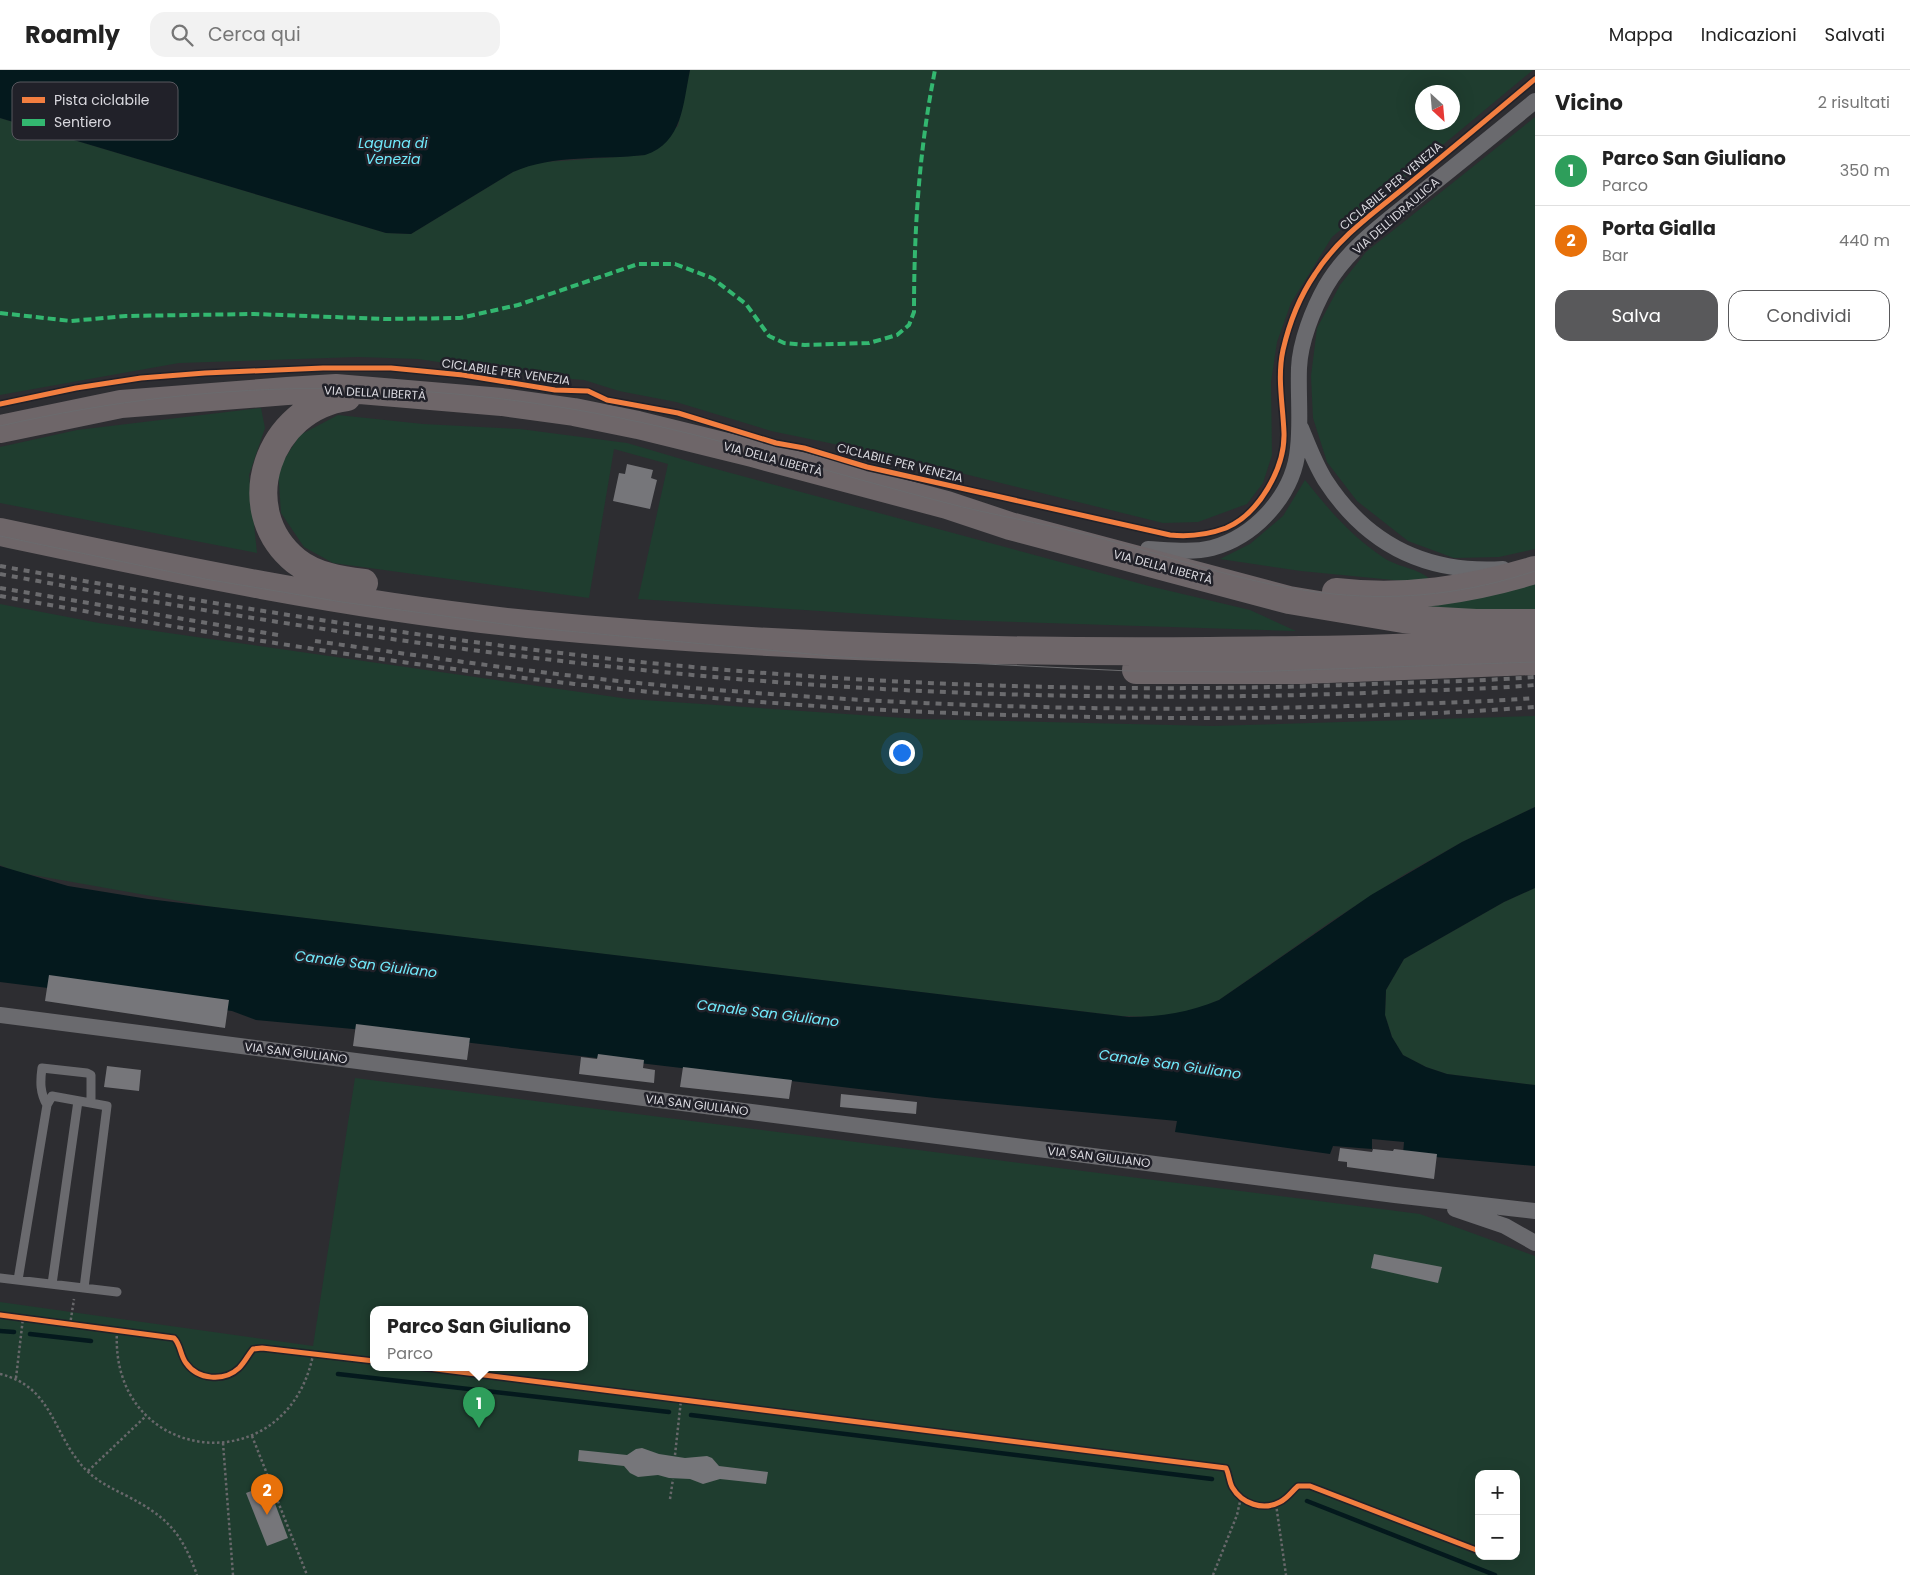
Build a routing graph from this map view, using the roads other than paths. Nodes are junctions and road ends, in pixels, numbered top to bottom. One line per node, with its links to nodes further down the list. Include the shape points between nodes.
1 (1535, 101): 3 (street, VIA DELL'IDRAULICA, via 1384,224 1340,267 1326,287 1304,343 1299,366)
2 (434, 396): 4 (highway, VIA DELLA LIBERTÀ, via 336,388 225,394 121,404); 5 (highway, VIA DELLA LIBERTÀ, via 574,412 638,425); 12 (highway, via 374,394 338,398 312,408 288,427 273,449 265,469 264,495 269,524 296,561 308,569 339,579 439,595 785,630 879,638)
3 (1299, 421): 7 (street, VIA DELL'IDRAULICA, via 1298,449 1287,485 1253,528 1232,541 1211,548); 8 (street, VIA DELL'IDRAULICA, via 1324,478 1344,506 1361,525 1385,541 1438,566 1463,570)
4 (0, 429)
5 (947, 505): 7 (highway, via 1047,524); 9 (highway, VIA DELLA LIBERTÀ, via 1010,526 1289,600 1403,619)
6 (0, 532): 10 (highway, via 198,574 314,594 526,624)
7 (1148, 550): 8 (highway, via 1282,584 1355,594 1444,592)
8 (1535, 569)
9 (1535, 623)
10 (621, 633): 12 (highway, via 911,648); 13 (highway, via 821,654 1102,670 1302,670)
11 (1535, 641): 12 (highway)
12 (1266, 650)
13 (1535, 661)
14 (0, 1015): 18 (street, VIA SAN GIULIANO)
15 (78, 1100): 16 (lane); 17 (lane, via 52,1096); 23 (lane)
16 (91, 1103): 17 (lane, via 90,1076 87,1073 42,1068 40,1080); 24 (lane, via 107,1106)
17 (47, 1105): 22 (lane)
18 (1395, 1195): 19 (street, VIA SAN GIULIANO); 20 (street, VIA SAN GIULIANO, via 1475,1215 1505,1226)
19 (1535, 1211)
20 (1535, 1243)
21 (0, 1278): 22 (lane)
22 (18, 1280): 23 (lane)
23 (52, 1284): 24 (lane)
24 (84, 1288): 25 (lane)
25 (117, 1292)

